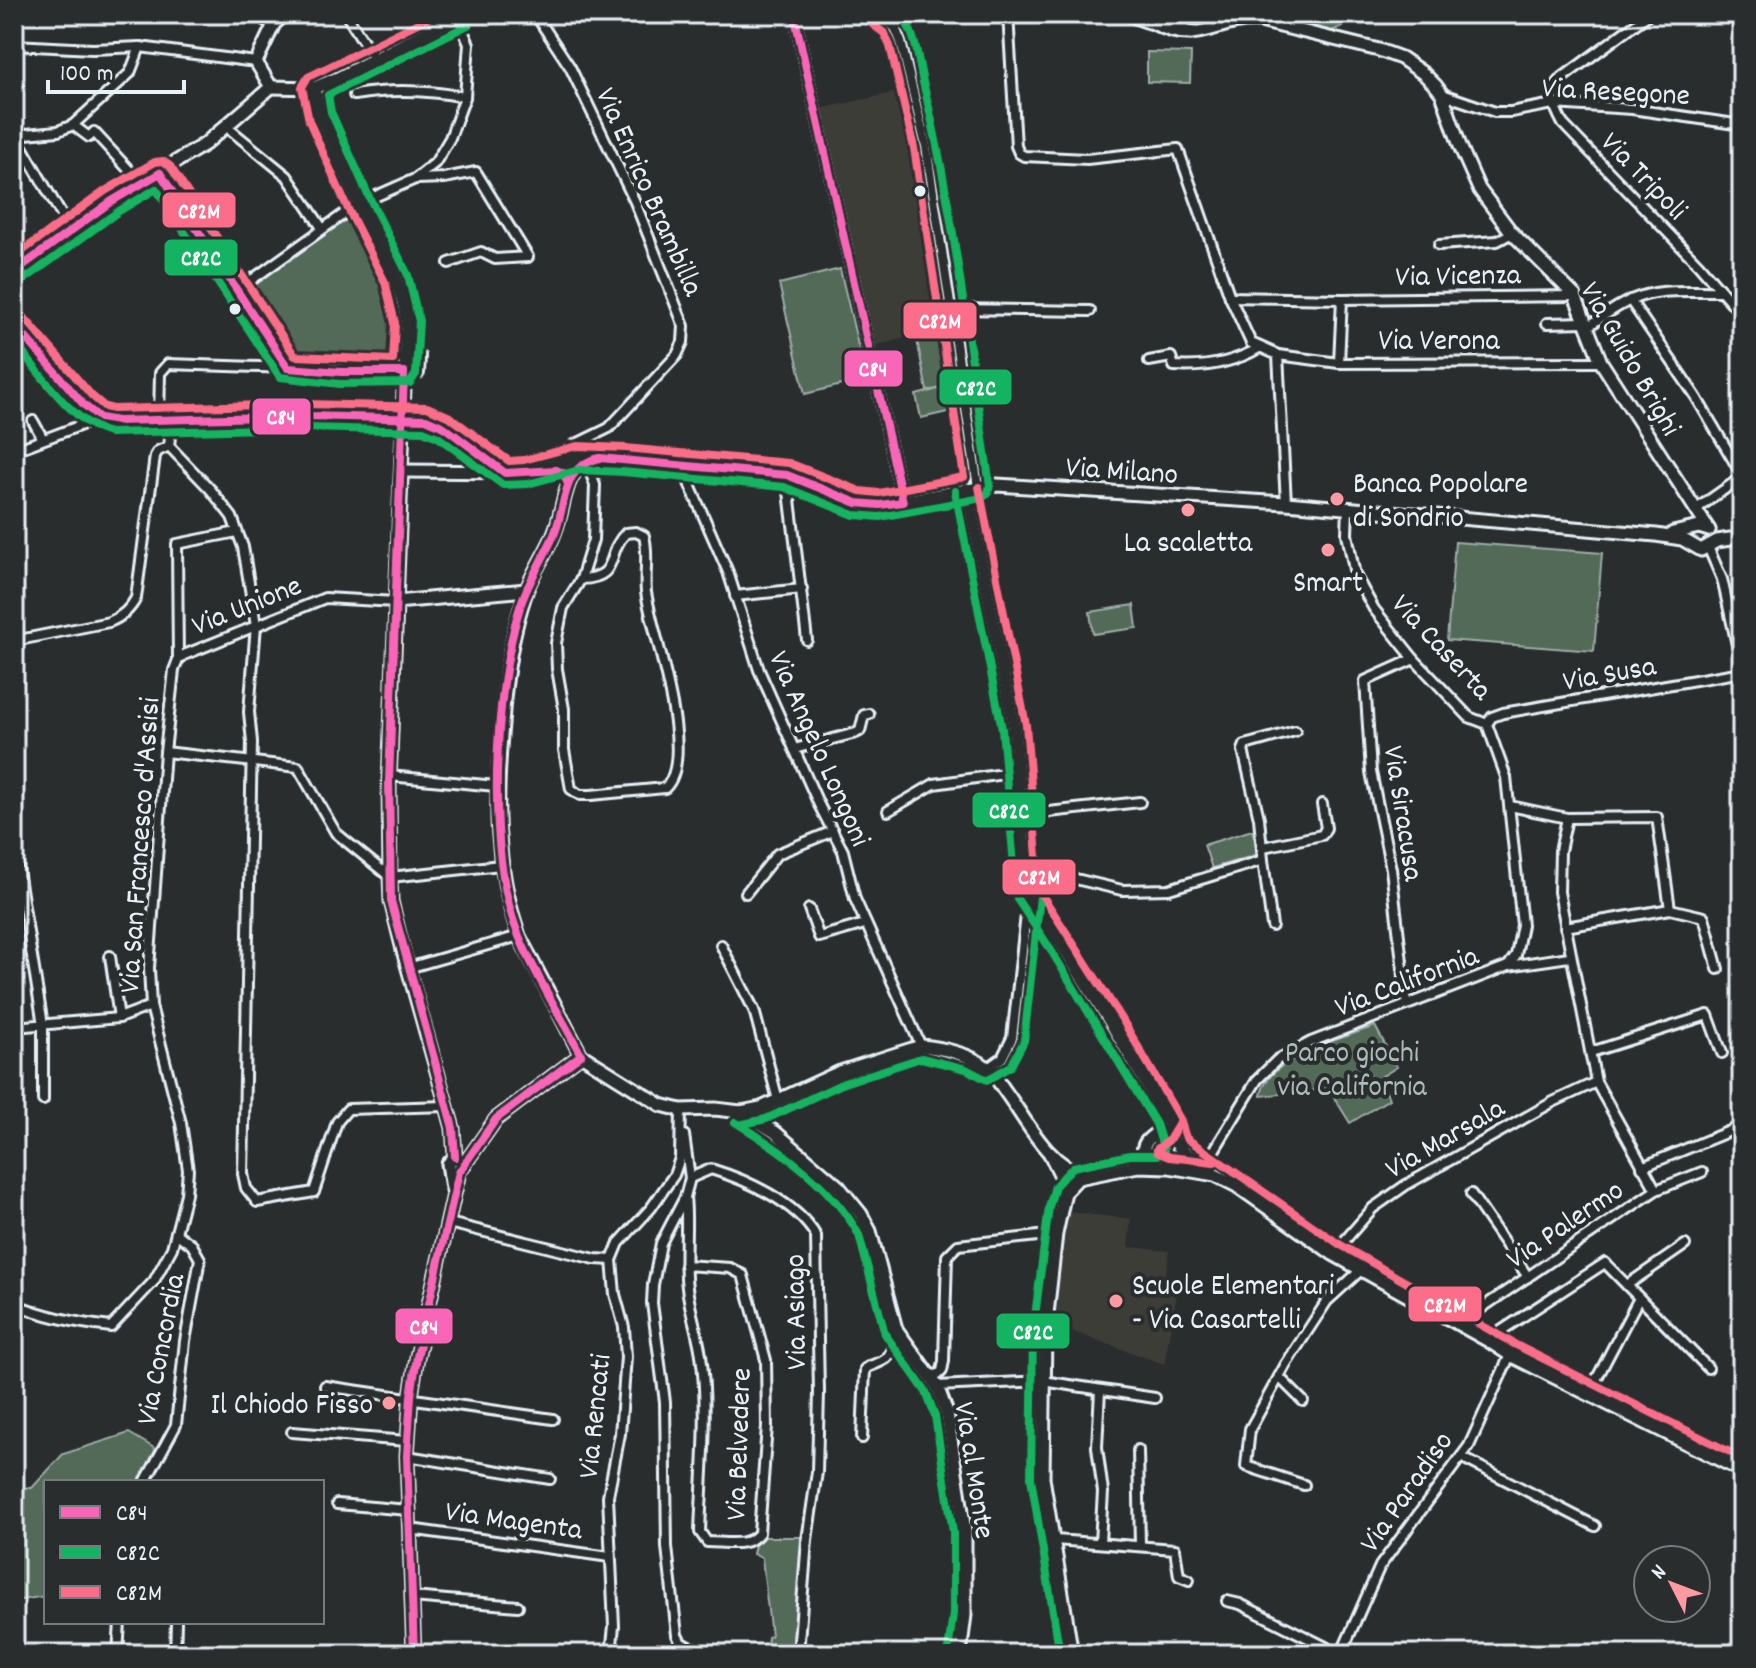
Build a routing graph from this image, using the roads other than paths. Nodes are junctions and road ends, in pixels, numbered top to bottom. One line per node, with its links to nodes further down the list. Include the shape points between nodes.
1 (16, 14): 15 (street)
2 (257, 14): 14 (main road)
3 (285, 14): 14 (main road)
4 (346, 14): 19 (street)
5 (535, 14): 66 (street, Via Enrico Brambilla, via 570,67 635,202 684,326 677,355 658,376 609,428)
6 (794, 14): 78 (street)
7 (1008, 14): 44 (street, via 1019,153 1087,159 1178,149)
8 (1126, 14): 13 (main road)
9 (1166, 14): 13 (main road, via 1161,21); 16 (main road)
10 (1649, 14): 26 (street, via 1556,84)
11 (459, 15): 19 (main road); 25 (street, via 469,44)
12 (896, 17): 47 (street, via 926,146)
13 (1148, 20): 16 (main road, via 1170,32)
14 (274, 24): 20 (main road)
15 (14, 35)
16 (1195, 35): 23 (main road, Via Guido Brighi, via 1246,20 1275,24 1401,58)
17 (14, 45): 18 (street)
18 (140, 47): 20 (street); 27 (street, via 130,73)
19 (375, 60): 22 (main road)
20 (256, 62): 21 (main road)
21 (271, 87): 22 (main road); 29 (main road)
22 (314, 88): 34 (main road, via 320,116)
23 (1442, 94): 26 (street, Via Resegone, via 1495,112); 37 (main road, Via Guido Brighi, via 1479,189)
24 (354, 95): 25 (street, via 431,91)
25 (465, 97): 32 (street, via 435,163)
26 (1553, 104): 28 (street, Via Resegone); 42 (street, Via Tripoli, via 1563,124)
27 (73, 125): 30 (street); 33 (street, via 89,137 94,132)
28 (1742, 125)
29 (227, 127): 31 (main road); 35 (street, via 287,176)
30 (15, 134): 36 (street)
31 (160, 173): 33 (main road); 41 (main road)
32 (415, 179): 34 (street); 39 (street, via 476,172 528,257 495,259 481,252)
33 (141, 183): 36 (main road)
34 (358, 204): 35 (street); 60 (main road, via 403,302)
35 (322, 228): 41 (street)
36 (72, 233): 40 (main road)
37 (1512, 233): 38 (street, via 1497,241); 43 (main road, Via Guido Brighi)
38 (1439, 245)
39 (449, 263)
40 (14, 272)
41 (236, 291): 59 (main road)
42 (1721, 291): 46 (street, via 1666,291); 49 (street, Via Tripoli)
43 (1575, 296): 45 (street, Via Vicenza); 52 (main road, Via Guido Brighi)
44 (1230, 297): 45 (street, Via Vicenza); 53 (street, via 1251,343)
45 (1342, 299): 58 (street)
46 (1630, 300): 52 (street); 75 (street)
47 (952, 309): 48 (street); 77 (street)
48 (1090, 311)
49 (1742, 315)
50 (1547, 323): 52 (street)
51 (14, 324): 61 (main road)
52 (1586, 324): 57 (main road, Via Guido Brighi)
53 (1259, 348): 54 (street, Via Verona); 56 (street, via 1238,360 1191,367 1174,366 1171,357)
54 (1278, 355): 58 (street, Via Verona); 79 (street)
55 (420, 356): 60 (street, via 419,373)
56 (1149, 361)
57 (1601, 362): 58 (street, Via Verona); 81 (main road, Via Guido Brighi)
58 (1339, 363)
59 (288, 368): 60 (main road); 62 (street, via 168,364 160,373)
60 (404, 372): 71 (main road, bridge)
61 (100, 418): 62 (main road); 65 (street)
62 (159, 419): 63 (main road)
63 (172, 419): 68 (street); 73 (main road, via 426,419)
64 (33, 421): 65 (street)
65 (43, 439): 67 (street)
66 (574, 445)
67 (26, 446)
68 (169, 446): 82 (street, via 218,499); 92 (street, via 156,453 136,598 126,613 109,622)
69 (587, 460): 70 (main road, Via Milano); 72 (main road, Via Milano); 76 (main road); 85 (street, via 595,485 595,522)
70 (682, 467): 74 (main road, Via Milano); 88 (street, Via Angelo Longoni)
71 (402, 471): 73 (main road); 89 (main road)
72 (526, 472): 73 (main road); 76 (main road, via 556,470)
73 (505, 473)
74 (787, 475): 78 (main road, Via Milano, via 857,503); 86 (street)
75 (1742, 476): 81 (street)
76 (567, 482): 87 (main road, via 554,536)
77 (972, 488): 78 (main road, Via Milano); 79 (main road, Via Milano, via 997,485); 102 (main road)
78 (903, 502)
79 (1286, 503): 80 (main road, Via Milano)
80 (1348, 508): 83 (main road, Via Milano); 93 (street, Via Caserta, via 1355,575)
81 (1695, 510): 83 (main road, Via Guido Brighi)
82 (237, 532): 90 (street); 94 (street, Via San Francesco d'Assisi, via 177,544)
83 (1702, 538): 84 (main road, Via Milano); 95 (street, via 1719,570)
84 (1736, 539)
85 (581, 579): 85 (street, via 603,575 626,533 644,536 646,591 676,736 677,771 665,788 591,795 571,789 556,643 563,608)
86 (802, 589): 88 (street); 91 (street)
87 (526, 590): 89 (main road, Via Unione); 104 (main road, via 506,671)
88 (735, 596): 99 (street, Via Angelo Longoni, via 759,670)
89 (396, 602): 90 (street, Via Unione, via 325,598); 103 (main road)
90 (256, 625): 94 (street, Via Unione); 101 (street)
91 (807, 640)
92 (14, 641)
93 (1414, 659): 97 (street, Via Caserta, via 1469,717); 131 (street, Via Siracusa, via 1365,681 1371,772 1391,869)
94 (178, 660): 100 (street, Via San Francesco d'Assisi)
95 (1742, 670): 97 (street, Via Susa, via 1503,713)
96 (869, 714): 99 (street, via 856,733)
97 (1487, 724): 107 (street, Via Caserta)
98 (1295, 731): 113 (street, via 1251,741 1243,750)
99 (794, 749): 111 (street, Via Angelo Longoni)
100 (165, 752): 101 (street); 132 (street, Via San Francesco d'Assisi, via 149,968)
101 (251, 762): 116 (street, via 298,767 336,833); 144 (street, via 246,1188 257,1202 314,1192 337,1122 348,1109)
102 (1018, 772): 108 (street, via 934,784); 109 (main road)
103 (389, 776): 104 (street); 116 (main road)
104 (496, 786): 115 (main road)
105 (1140, 802): 109 (street)
106 (1322, 804): 113 (street, via 1322,835)
107 (1510, 806): 110 (street); 128 (street, Via California, via 1522,925 1516,955)
108 (888, 811)
109 (1021, 815): 117 (main road)
110 (1567, 818): 120 (street, via 1657,817); 123 (street, via 1559,892)
111 (833, 831): 118 (street, via 777,854); 121 (street, Via Angelo Longoni)
112 (14, 845): 134 (street)
113 (1263, 847): 114 (street)
114 (1263, 860): 117 (street, via 1169,889 1122,890 1067,877); 122 (street)
115 (501, 865): 116 (street); 124 (main road)
116 (390, 877): 129 (main road)
117 (1028, 890): 140 (street, via 1012,1038 1002,1058); 147 (main road)
118 (746, 893)
119 (809, 909): 121 (street, via 819,937)
120 (1670, 909): 123 (street); 130 (street, via 1704,917)
121 (865, 924): 136 (street, Via Angelo Longoni)
122 (1272, 926)
123 (1565, 927): 127 (street)
124 (519, 936): 129 (street); 139 (main road)
125 (721, 945): 143 (street, via 754,1010)
126 (110, 956): 133 (street)
127 (1569, 957): 128 (street); 137 (street)
128 (1508, 966): 131 (street, Via California)
129 (408, 968): 144 (main road)
130 (1718, 969)
131 (1407, 1004): 153 (street, Via California, via 1277,1060 1257,1080)
132 (151, 1006): 133 (street); 166 (street, Via San Francesco d'Assisi, via 188,1170)
133 (119, 1018): 134 (street)
134 (43, 1025): 135 (street); 142 (street)
135 (14, 1027)
136 (921, 1046): 140 (main road, via 971,1058); 143 (main road, via 840,1072)
137 (1591, 1052): 138 (street, via 1708,1015); 141 (street)
138 (1722, 1053)
139 (581, 1055): 146 (main road, Via al Monte); 154 (main road, via 496,1119)
140 (988, 1068): 152 (main road)
141 (1596, 1082): 156 (street); 169 (street, Via Marsala, via 1406,1185 1373,1208)
142 (43, 1100)
143 (778, 1100): 145 (main road)
144 (447, 1106): 154 (main road)
145 (757, 1115): 146 (main road, Via al Monte, via 715,1109); 178 (main road, Via al Monte, via 828,1177 861,1214)
146 (681, 1116): 160 (street); 170 (street, via 674,1175 619,1243)
147 (1167, 1119): 149 (main road); 150 (main road)
148 (1742, 1126): 156 (street, Via Palermo)
149 (1156, 1134): 150 (main road); 151 (main road)
150 (1173, 1140): 153 (main road); 155 (main road, via 1174,1159)
151 (1143, 1149): 155 (main road, via 1146,1161); 157 (main road)
152 (1050, 1154): 159 (main road); 162 (main road)
153 (1204, 1164): 155 (main road); 169 (main road)
154 (457, 1166): 165 (main road)
155 (1159, 1166): 157 (main road)
156 (1642, 1167): 161 (street)
157 (1119, 1169): 159 (main road)
158 (1702, 1172): 161 (street, Via Palermo)
159 (1087, 1175): 162 (main road)
160 (690, 1178): 164 (street); 222 (street, Via Asiago, via 711,1169 733,1176 794,1211 816,1236 817,1472)
161 (1656, 1190): 173 (street, Via Palermo)
162 (1065, 1192): 167 (main road)
163 (1471, 1194): 173 (street)
164 (685, 1197): 171 (street, Via Belvedere); 221 (street, via 661,1243 652,1303 665,1402 667,1547 677,1635 681,1643)
165 (449, 1223): 170 (street); 189 (main road)
166 (176, 1233): 176 (street, Via San Francesco d'Assisi, via 154,1281 111,1327 41,1315); 201 (street, Via Concordia, via 200,1259 176,1425)
167 (1056, 1234): 182 (street, via 951,1250 944,1361 938,1375); 184 (main road)
168 (1685, 1245): 174 (street)
169 (1333, 1254): 172 (main road)
170 (612, 1260): 210 (street, Via Rencati, via 626,1357 608,1496)
171 (685, 1265): 171 (street, Via Belvedere, via 704,1396 700,1532 707,1542 745,1543 759,1533 766,1360 743,1275 730,1268)
172 (1361, 1270): 177 (main road); 183 (street, via 1327,1301)
173 (1528, 1277): 177 (street, Via Palermo)
174 (1627, 1285): 175 (street); 179 (street, via 1605,1263)
175 (1639, 1298): 181 (street); 188 (street)
176 (14, 1304)
177 (1458, 1324): 179 (main road)
178 (896, 1329): 182 (main road, Via al Monte); 194 (street, via 890,1354 865,1369)
179 (1487, 1340): 180 (main road)
180 (1510, 1355): 188 (main road); 198 (street, Via Paradiso)
181 (1708, 1368)
182 (928, 1374): 186 (main road, Via al Monte)
183 (1279, 1377): 191 (street); 202 (street, via 1250,1429 1246,1466)
184 (1043, 1381): 186 (street); 187 (street); 207 (main road, via 1043,1478)
185 (325, 1386): 189 (street)
186 (937, 1386): 223 (main road, Via al Monte, via 947,1413 965,1531)
187 (1100, 1390): 190 (street); 208 (street)
188 (1588, 1395): 199 (main road)
189 (411, 1396): 192 (street); 195 (main road)
190 (1155, 1398)
191 (1303, 1401)
192 (553, 1419)
193 (292, 1432): 195 (street)
194 (862, 1438)
195 (407, 1441): 197 (main road)
196 (1138, 1450): 209 (street)
197 (407, 1456): 200 (street); 204 (main road)
198 (1461, 1457): 205 (street); 225 (street, Via Paradiso, via 1380,1566)
199 (1742, 1471)
200 (550, 1479)
201 (148, 1480)
202 (1304, 1485)
203 (337, 1504): 204 (street)
204 (409, 1510): 206 (main road)
205 (1595, 1526)
206 (410, 1529): 210 (street, Via Magenta); 212 (main road)
207 (1055, 1540): 208 (street); 224 (main road)
208 (1100, 1542): 209 (street)
209 (1140, 1545): 211 (street, via 1175,1549 1179,1576)
210 (610, 1557): 220 (street, Via Rencati)
211 (1189, 1580)
212 (412, 1597): 214 (street); 219 (main road)
213 (1227, 1601): 225 (street, Via Paradiso)
214 (518, 1606)
215 (120, 1624): 217 (street)
216 (176, 1624): 218 (street)
217 (118, 1654)
218 (175, 1654)
219 (414, 1654)
220 (611, 1654)
221 (706, 1654)
222 (798, 1654)
223 (960, 1654)
224 (1069, 1654)
225 (1340, 1654)

